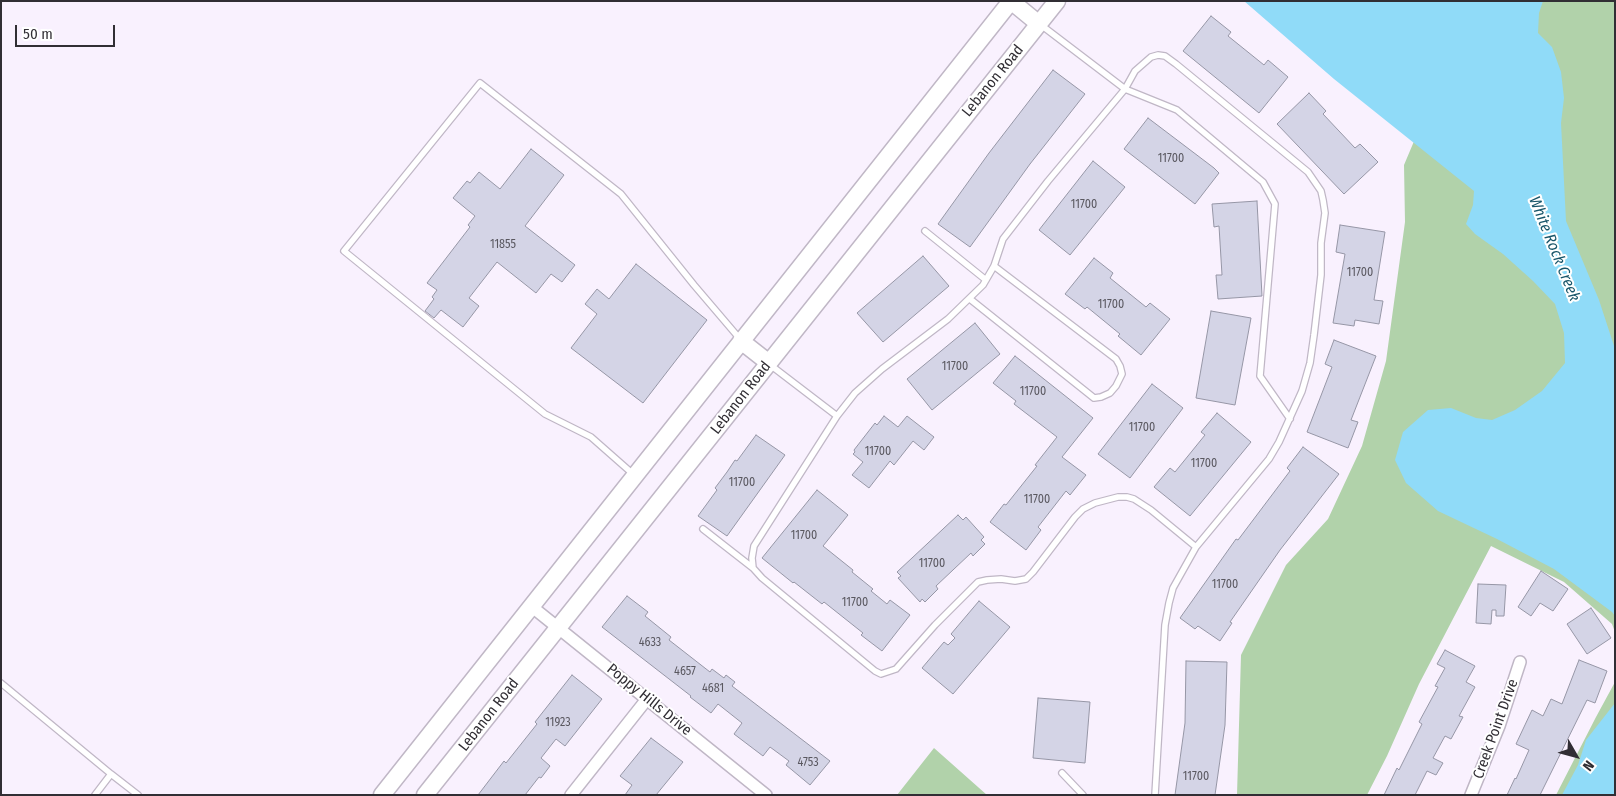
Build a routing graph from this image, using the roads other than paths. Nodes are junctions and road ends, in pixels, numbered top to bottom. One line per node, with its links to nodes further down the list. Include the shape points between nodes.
1 (1011, 1): 3 (main road); 9 (main road)
2 (1057, 1): 3 (main road, Lebanon Road)
3 (1039, 24): 4 (lane); 10 (main road, Lebanon Road)
4 (1125, 89): 6 (lane, via 1003,239); 12 (lane, via 1177,110 1263,182 1275,204 1260,376); 12 (lane, via 1142,63 1151,57 1165,56 1308,172 1321,191 1324,213 1321,275 1314,335 1302,391)
5 (925, 231): 7 (lane)
6 (994, 266): 7 (lane); 8 (lane, via 1116,359 1122,374 1116,386 1110,393 1094,398)
7 (986, 280): 8 (lane)
8 (970, 299): 11 (lane, via 882,369 855,393)
9 (742, 341): 10 (main road); 13 (main road); 13 (lane, via 620,194 480,83 344,251 546,414 591,437)
10 (769, 363): 11 (lane); 18 (main road, Lebanon Road)
11 (837, 416): 16 (lane, via 754,546)
12 (1290, 419): 15 (lane, via 1269,459)
13 (635, 476): 17 (main road)
14 (703, 529): 16 (lane)
15 (1196, 546): 16 (lane, via 1134,499 1118,497 1095,503 1075,517 1026,579 978,582 896,669 881,674); 31 (lane, via 1174,588 1165,625)
16 (753, 568)
17 (531, 606): 18 (street, Poppy Hills Drive); 26 (main road)
18 (558, 628): 21 (street, Poppy Hills Drive); 27 (main road, Lebanon Road)
19 (1520, 662): 32 (street, Creek Point Drive)
20 (1, 683): 23 (lane)
21 (647, 699): 28 (street); 29 (street, Poppy Hills Drive)
22 (1062, 773): 30 (lane)
23 (111, 774): 24 (lane); 25 (lane)
24 (95, 795)
25 (138, 795)
26 (382, 795)
27 (425, 795)
28 (571, 795)
29 (766, 795)
30 (1082, 795)
31 (1155, 795)
32 (1471, 795)

